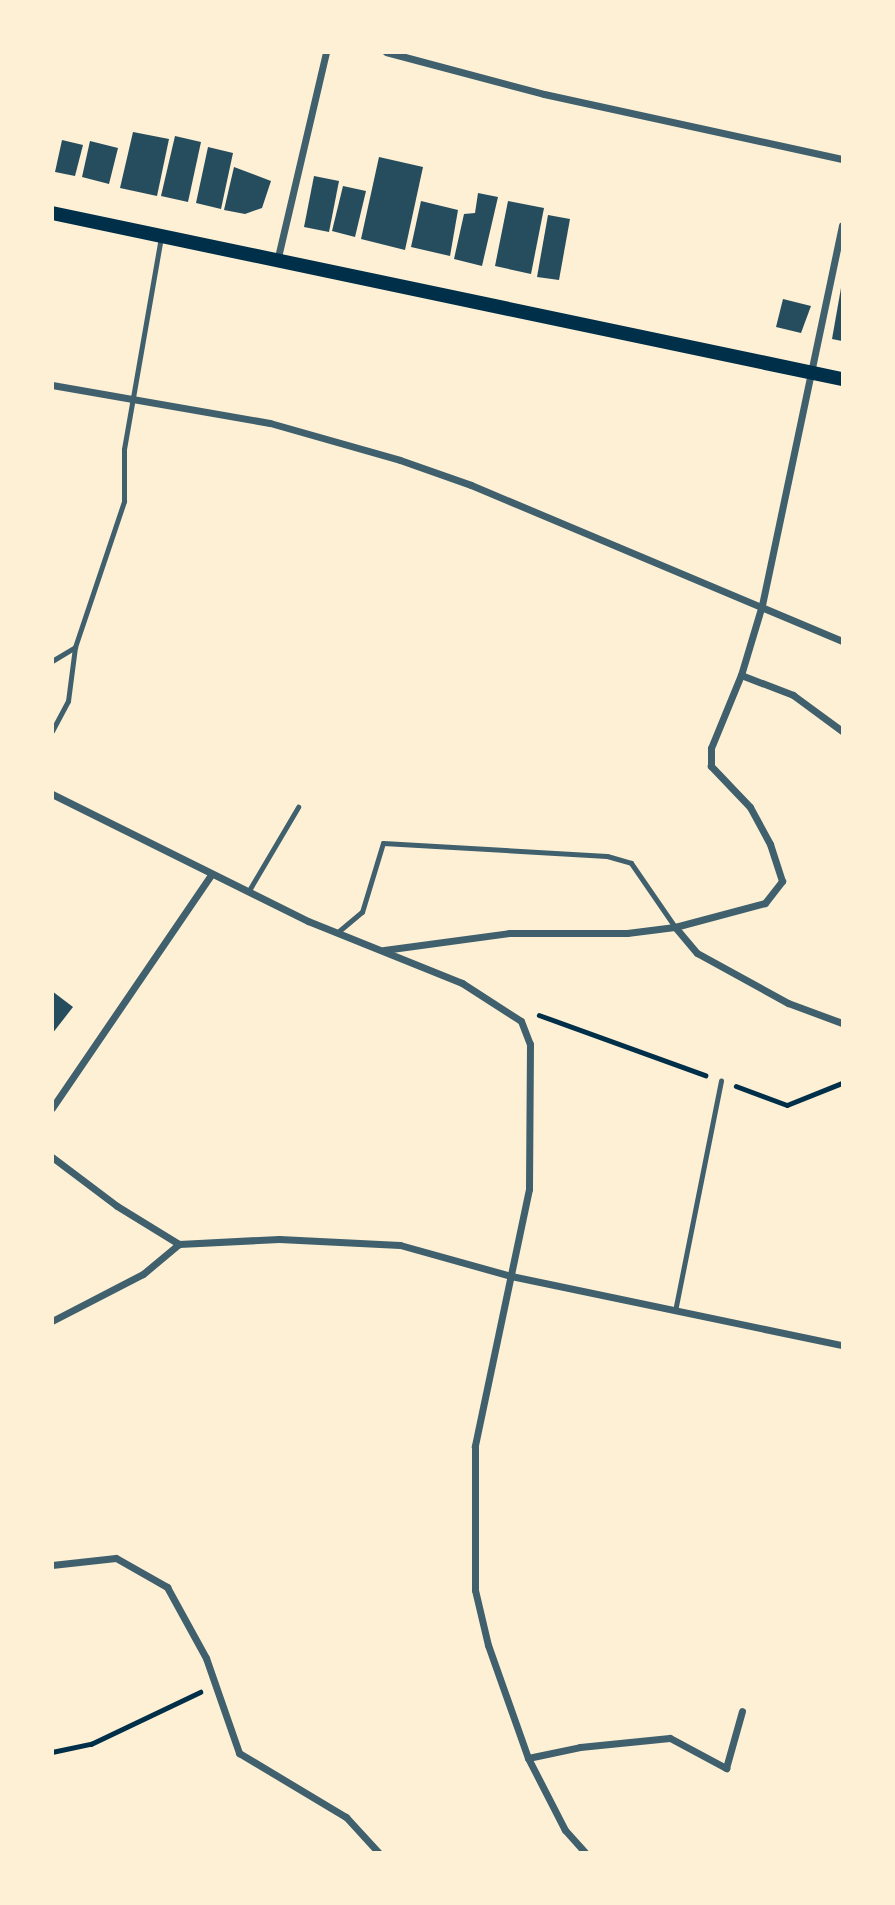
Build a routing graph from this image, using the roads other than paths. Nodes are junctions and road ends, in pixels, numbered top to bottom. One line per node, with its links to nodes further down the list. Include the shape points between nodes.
1 (326, 52): 7 (street)
2 (386, 52): 3 (street, via 544,94)
3 (842, 159)
4 (52, 213): 6 (main road)
5 (842, 225): 8 (street)
6 (161, 236): 7 (main road); 11 (lane)
7 (278, 257): 8 (main road)
8 (809, 372): 9 (main road); 12 (street)
9 (842, 379)
10 (52, 385): 11 (street)
11 (133, 400): 12 (street, via 270,423 400,460); 14 (lane, via 124,449 124,501)
12 (762, 605): 13 (street); 16 (street)
13 (842, 641)
14 (75, 647): 15 (lane); 17 (lane, via 68,701)
15 (52, 661)
16 (741, 675): 18 (street, via 793,695); 23 (street, via 711,748 711,766 750,807 771,844 782,881 765,903)
17 (52, 731)
18 (842, 731)
19 (52, 794): 21 (street)
20 (298, 807): 22 (lane)
21 (211, 875): 22 (street); 28 (street)
22 (248, 892): 24 (street)
23 (675, 927): 24 (lane, via 631,863 607,856 383,843 362,912); 25 (street, via 627,933 509,933); 26 (street, via 697,953 788,1003)
24 (339, 931): 25 (street)
25 (384, 950): 31 (street, via 462,983 521,1021 530,1044 529,1189)
26 (842, 1023)
27 (721, 1081): 32 (lane)
28 (52, 1108)
29 (52, 1157): 30 (street, via 117,1206)
30 (180, 1244): 31 (street, via 279,1239 400,1245); 33 (street, via 143,1274)
31 (511, 1276): 32 (street); 37 (street, via 475,1446 474,1577 488,1644)
32 (675, 1311): 34 (street)
33 (52, 1321)
34 (842, 1345)
35 (52, 1565): 38 (street, via 116,1558 167,1587 187,1618 216,1684 239,1753 346,1816)
36 (743, 1711): 37 (street, via 726,1768 670,1738 580,1747)
37 (528, 1758): 39 (street, via 565,1830)
38 (379, 1853)
39 (586, 1853)

